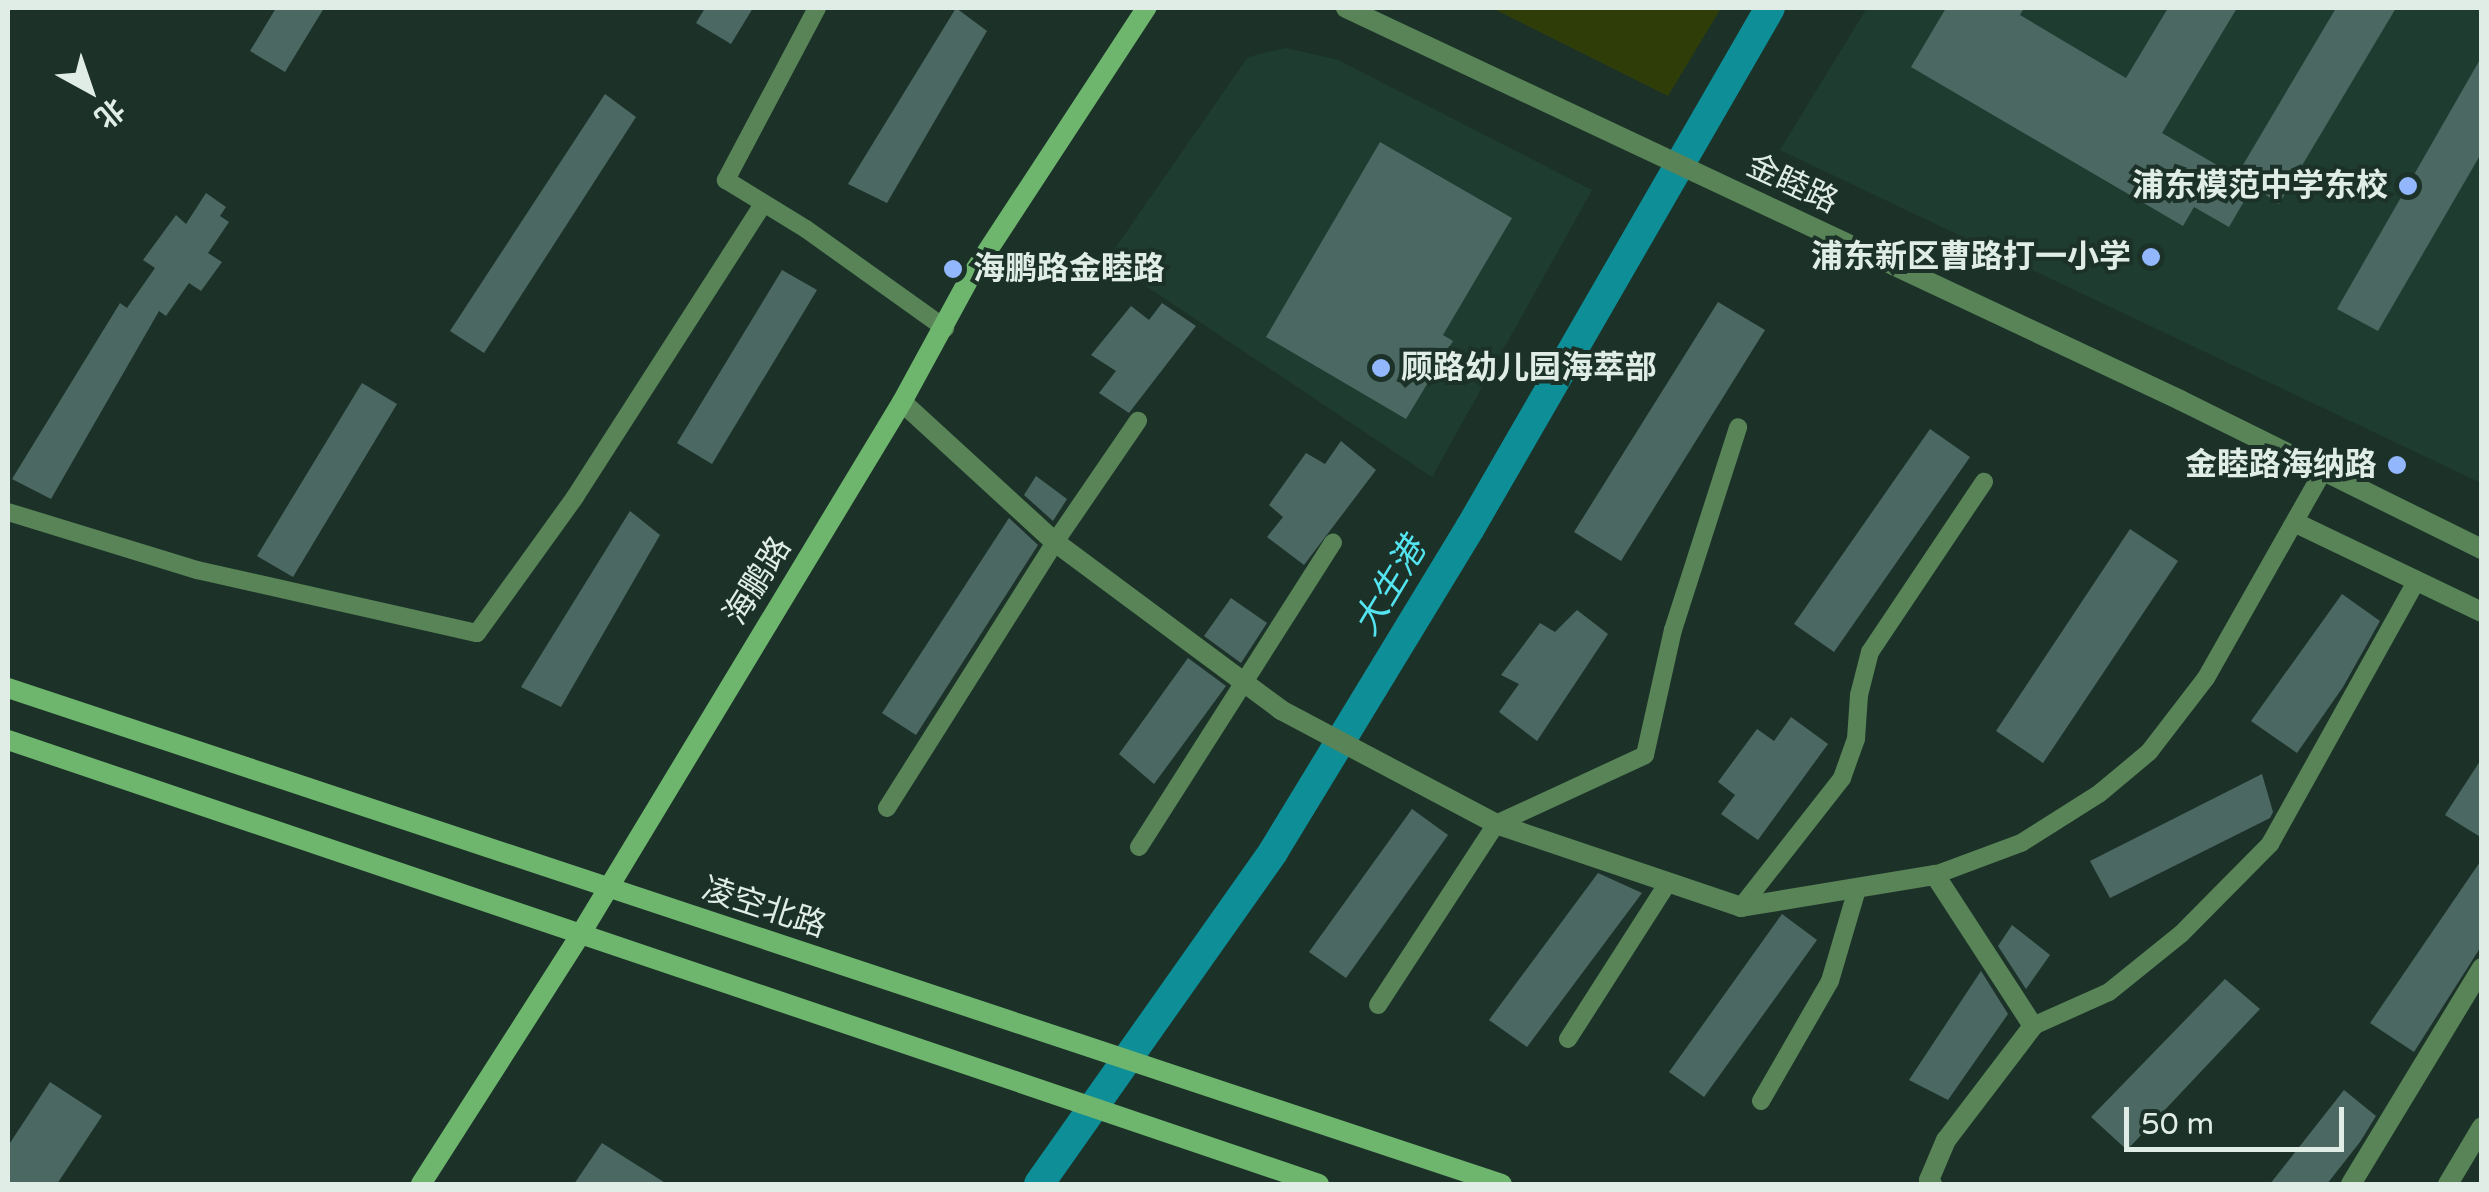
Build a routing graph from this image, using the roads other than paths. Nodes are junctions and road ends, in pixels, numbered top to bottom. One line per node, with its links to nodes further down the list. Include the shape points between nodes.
1 (817, 8): 4 (lane, via 726,180)
2 (1146, 8): 5 (main road, 海鹏路, via 969,279)
3 (1346, 8): 9 (street, 金睦路)
4 (763, 204): 5 (lane); 11 (lane, via 576,497 476,633 197,570)
5 (945, 328): 6 (main road, 海鹏路)
6 (902, 402): 13 (street); 26 (main road, 海鹏路)
7 (1138, 421): 13 (lane)
8 (1738, 428): 22 (lane, via 1674,630 1645,755)
9 (2323, 471): 12 (lane); 15 (street, 金睦路)
10 (1984, 482): 28 (lane, via 1870,652 1856,739 1842,778)
11 (8, 512)
12 (2296, 523): 16 (street); 24 (lane, via 2206,678 2150,752 2021,844)
13 (1055, 542): 18 (street); 21 (lane)
14 (1333, 542): 18 (lane)
15 (2482, 549)
16 (2417, 580): 17 (street); 32 (lane, via 2270,844 2181,934 2109,992)
17 (2482, 612)
18 (1242, 681): 22 (street, via 1280,710); 23 (lane)
19 (8, 688): 26 (main road, 凌空北路)
20 (8, 740): 29 (main road)
21 (887, 808)
22 (1496, 824): 25 (street); 31 (lane)
23 (1139, 847)
24 (1935, 876): 27 (street); 32 (street)
25 (1667, 884): 28 (street); 33 (lane)
26 (605, 887): 29 (main road, 海鹏路); 38 (main road, 凌空北路)
27 (1857, 888): 28 (street); 34 (lane, via 1830,982)
28 (1741, 907)
29 (580, 935): 36 (main road, 海鹏路); 37 (main road)
30 (2482, 968): 40 (street)
31 (1378, 1005)
32 (2033, 1026): 39 (street, via 1946,1140)
33 (1568, 1040)
34 (1761, 1101)
35 (2482, 1127): 41 (street)
36 (421, 1184)
37 (1319, 1184)
38 (1502, 1184)
39 (1932, 1184)
40 (2351, 1184)
41 (2448, 1184)

